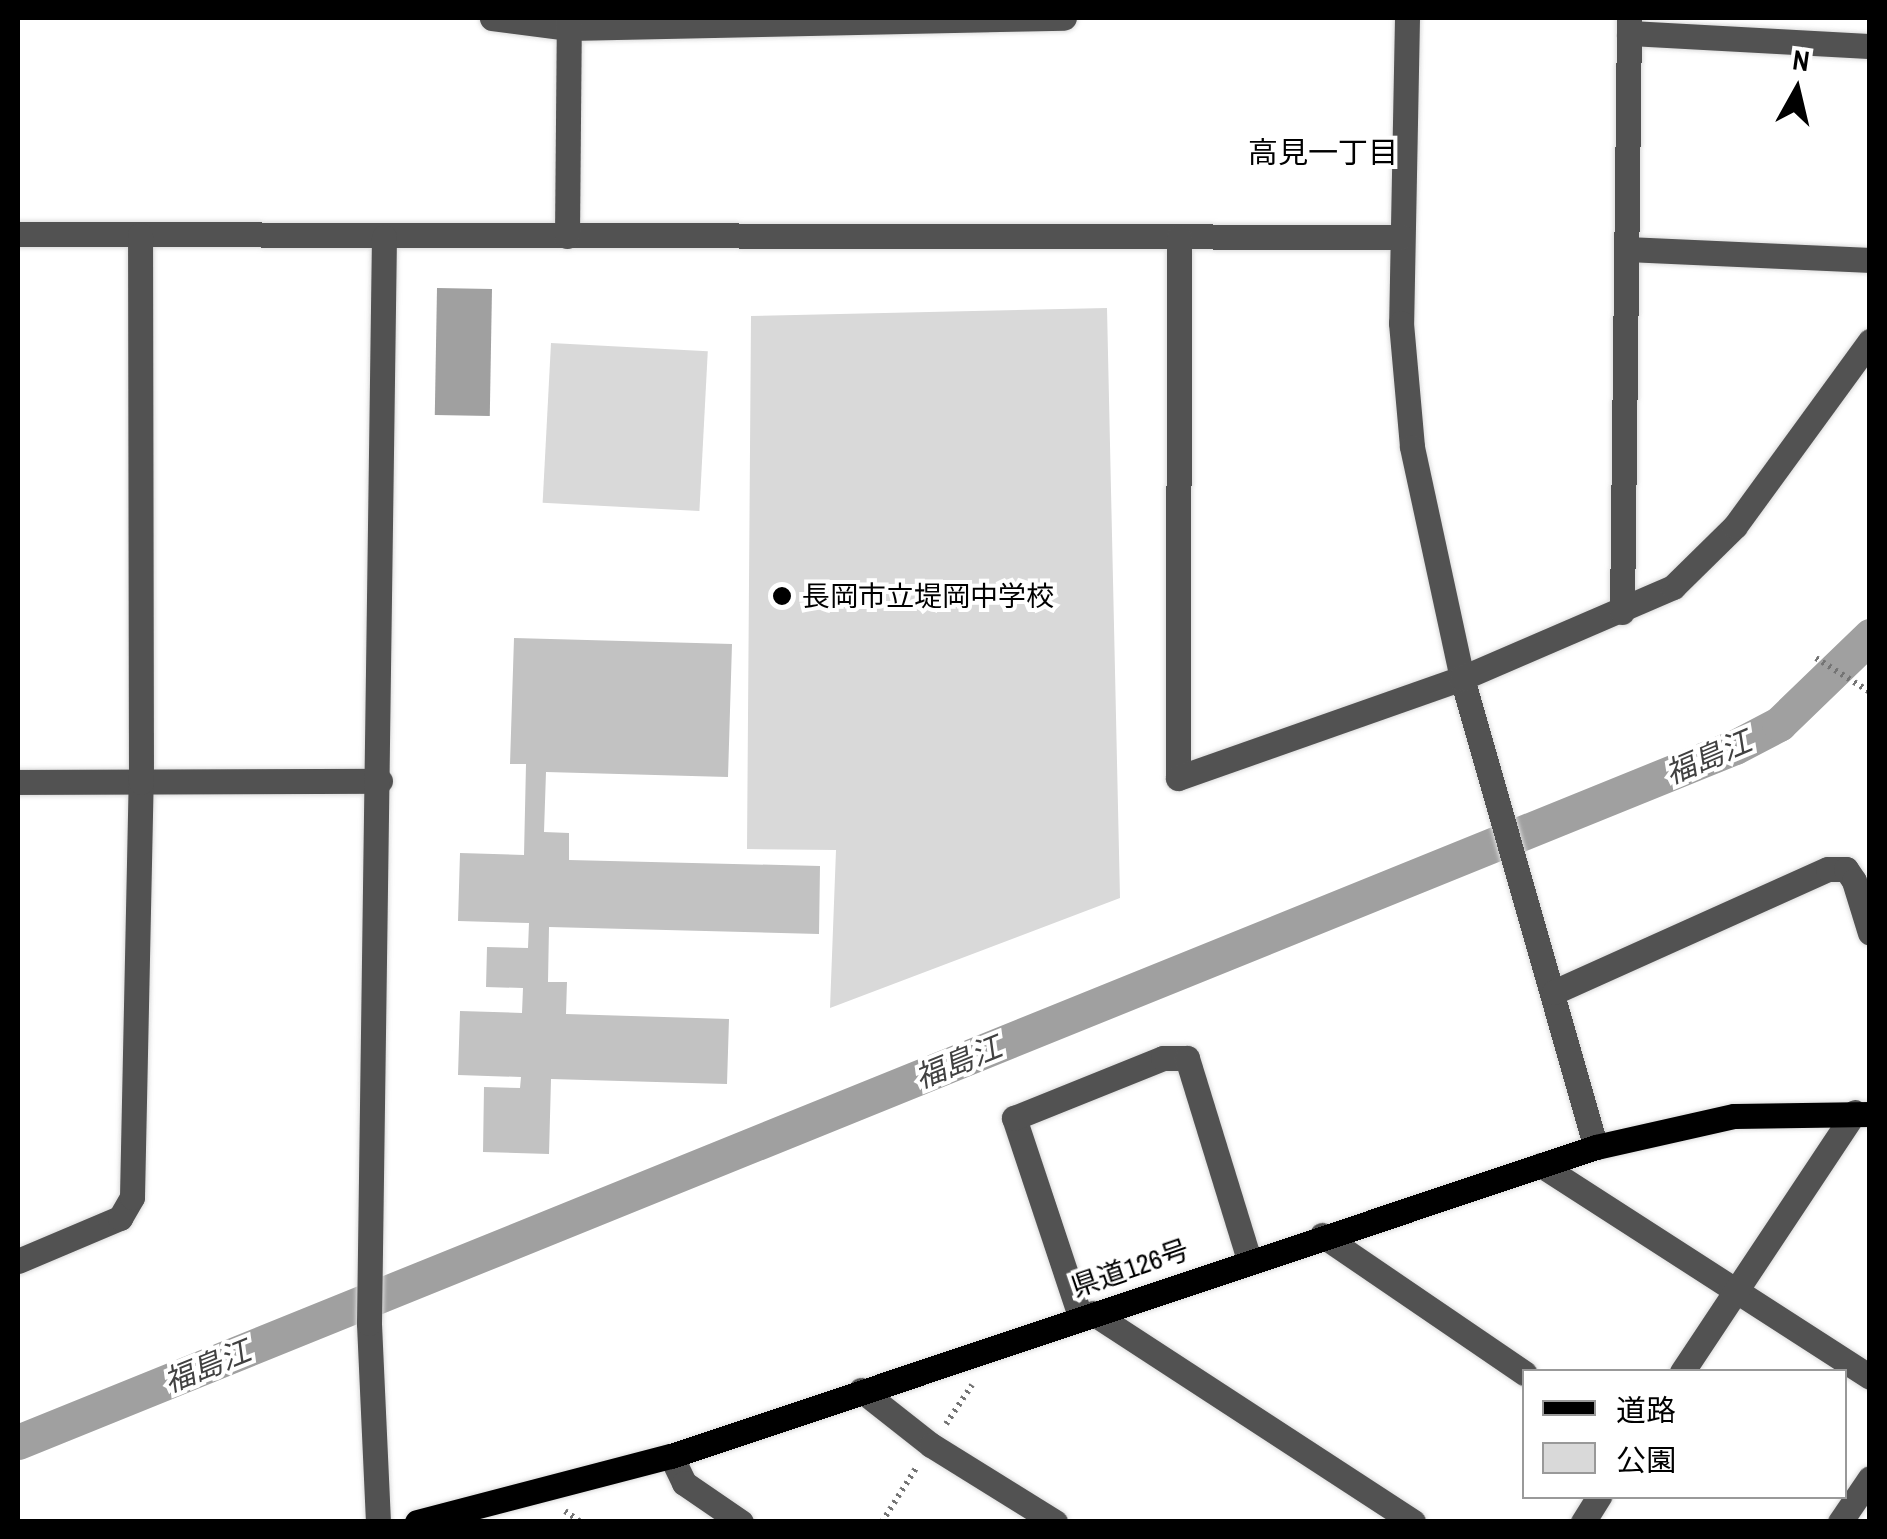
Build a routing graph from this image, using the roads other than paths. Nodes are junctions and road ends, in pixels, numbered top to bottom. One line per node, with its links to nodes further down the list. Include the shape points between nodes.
1 (492, 18): 4 (street)
2 (1064, 18): 4 (street)
3 (1408, 18): 12 (street)
4 (569, 22): 10 (street)
5 (1629, 25): 6 (street); 13 (street)
6 (1870, 46)
7 (18, 234): 8 (street)
8 (140, 234): 9 (street); 20 (street)
9 (384, 236): 10 (street); 18 (street)
10 (567, 236): 11 (street)
11 (1179, 237): 12 (street); 17 (street, via 1178,778)
12 (1402, 238): 17 (street, via 1412,447)
13 (1628, 249): 14 (street); 16 (street)
14 (1870, 260)
15 (1870, 341): 16 (street, via 1736,526 1673,587)
16 (1622, 612): 17 (street)
17 (1462, 678): 22 (street)
18 (380, 781): 20 (street); 38 (street, via 369,1323)
19 (18, 782): 20 (street)
20 (141, 782): 28 (street, via 132,1197 120,1218)
21 (1870, 933): 22 (street, via 1846,868 1828,869)
22 (1554, 992): 24 (street)
23 (1862, 1113): 24 (main road, 県道126号, via 1734,1116); 29 (street)
24 (1596, 1147): 25 (main road, 県道126号)
25 (1542, 1165): 26 (main road, 県道126号); 29 (street)
26 (1322, 1235): 27 (main road, 県道126号); 32 (street)
27 (1249, 1259): 30 (main road, 県道126号); 30 (street, via 1187,1058 1163,1058 1014,1118)
28 (18, 1261)
29 (1734, 1293): 31 (street); 33 (street)
30 (1087, 1315): 34 (main road, 県道126号); 42 (street)
31 (1684, 1369)
32 (1522, 1372)
33 (1870, 1377)
34 (861, 1390): 35 (main road, 県道126号); 41 (street, via 931,1445)
35 (671, 1456): 39 (main road, 県道126号); 40 (street, via 684,1483)
36 (1870, 1478): 44 (street)
37 (1597, 1499): 43 (street)
38 (378, 1522)
39 (417, 1522)
40 (741, 1522)
41 (1055, 1522)
42 (1414, 1522)
43 (1583, 1522)
44 (1840, 1522)

